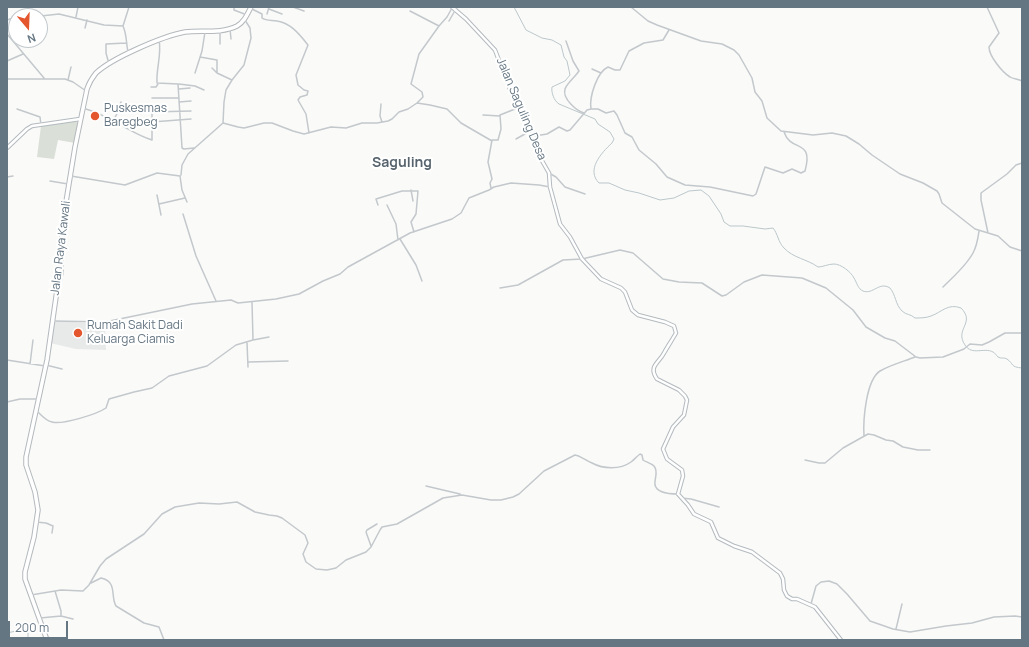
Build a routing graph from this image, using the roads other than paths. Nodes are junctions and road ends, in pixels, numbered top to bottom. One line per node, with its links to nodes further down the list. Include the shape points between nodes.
1 (78, 7): 17 (street)
2 (129, 7): 21 (street)
3 (234, 7): 18 (street, via 234,10)
4 (250, 7): 18 (highway); 87 (street, via 262,14 264,20 279,21 296,30 308,45 296,75 298,84 308,92 298,100 306,114)
5 (293, 7): 12 (street)
6 (452, 7): 11 (street, Jalan Saguling Desa); 22 (street)
7 (458, 7): 11 (street)
8 (632, 7): 26 (street, via 648,21)
9 (987, 7): 49 (street, via 999,33 988,46 989,52 1000,69 1010,77)
10 (269, 8): 14 (street); 15 (street)
11 (455, 10): 20 (street); 67 (street, Jalan Saguling Desa, via 495,50 508,86)
12 (304, 11)
13 (410, 11): 22 (street)
14 (267, 14)
15 (282, 14)
16 (48, 15): 17 (street)
17 (76, 17): 19 (street)
18 (246, 17): 24 (highway, Jalan Raya Kawali, via 242,23); 48 (street, via 251,38 244,65)
19 (86, 20): 21 (street, via 104,25); 23 (street)
20 (449, 21)
21 (123, 26): 32 (street)
22 (439, 26): 64 (street, via 419,54 410,84 423,94 423,98)
23 (85, 28)
24 (230, 29): 25 (highway, Jalan Raya Kawali); 29 (street)
25 (220, 30): 27 (highway, Jalan Raya Kawali); 33 (street)
26 (669, 30): 44 (street, via 663,40 644,44 629,51 620,70 608,67); 86 (street, via 701,41 722,44 736,52 752,78 755,92 762,101 767,118)
27 (205, 31): 30 (highway, Jalan Raya Kawali, via 186,32); 36 (street)
28 (7, 34): 34 (street)
29 (231, 39)
30 (159, 40): 35 (highway, Jalan Raya Kawali); 50 (street, via 161,50 157,65)
31 (566, 41): 74 (street, via 579,71 565,93 570,103)
32 (126, 43): 35 (street); 38 (street, via 106,44)
33 (220, 44)
34 (23, 54): 37 (street); 45 (street)
35 (129, 54): 38 (highway, Jalan Raya Kawali)
36 (200, 57): 42 (street); 43 (street, via 217,60)
37 (7, 61)
38 (109, 64): 56 (highway, Jalan Raya Kawali, via 97,72)
39 (71, 67): 47 (street)
40 (212, 68): 43 (street)
41 (592, 69): 44 (street)
42 (195, 73)
43 (217, 73): 48 (street)
44 (601, 73): 71 (street, via 595,82)
45 (44, 78): 46 (street); 47 (street)
46 (7, 79)
47 (68, 80): 56 (street)
48 (232, 80): 83 (street, via 225,95)
49 (1022, 81)
50 (158, 84): 51 (street); 52 (street)
51 (178, 84): 54 (street); 55 (street)
52 (151, 87)
53 (190, 88): 54 (street)
54 (179, 89): 59 (street)
55 (204, 90)
56 (86, 91): 68 (highway, Jalan Raya Kawali)
57 (1022, 94): 60 (street)
58 (152, 98): 59 (street)
59 (179, 98): 63 (street)
60 (1022, 98)
61 (191, 101): 63 (street)
62 (121, 102): 66 (street)
63 (179, 102): 73 (street)
64 (417, 103): 82 (street, via 399,112 392,119); 90 (street, via 447,109 461,124)
65 (381, 104): 82 (street)
66 (120, 107): 69 (street); 79 (street)
67 (520, 107): 76 (street); 85 (street, Jalan Saguling Desa)
68 (83, 108): 77 (highway, Jalan Raya Kawali); 79 (street)
69 (126, 108)
70 (17, 109): 84 (street, via 40,117)
71 (591, 109): 74 (street); 86 (street, via 616,113 625,133 632,137 639,150 668,177 685,185 752,196 756,194 765,168 782,173 792,169 801,173 805,171 807,153 787,138)
72 (191, 111): 73 (street)
73 (180, 112): 80 (street); 81 (street, via 153,112)
74 (584, 114): 88 (street, via 569,130 558,128)
75 (482, 115): 76 (street)
76 (500, 116): 90 (street, via 501,129 498,140)
77 (80, 119): 84 (street); 96 (highway, Jalan Raya Kawali)
78 (191, 119): 80 (street)
79 (113, 121): 81 (street, via 137,135 152,140)
80 (181, 121): 81 (street); 92 (street, via 182,148)
81 (152, 122)
82 (382, 122): 87 (street, via 362,123 346,128 331,127)
83 (223, 123): 87 (street, via 244,128 268,122 299,133); 92 (street)
84 (41, 124): 91 (street, via 27,129)
85 (532, 130): 88 (street, Jalan Saguling Desa); 89 (street)
86 (784, 132): 114 (street, via 813,135 834,133 846,136 900,174 937,191 942,203)
87 (309, 133)
88 (534, 136): 94 (street, Jalan Saguling Desa, via 537,152)
89 (516, 139)
90 (492, 141): 102 (street, via 488,162)
91 (7, 148)
92 (194, 148): 97 (street, via 183,162)
93 (1022, 163): 116 (street, via 981,193)
94 (549, 173): 101 (street, Jalan Saguling Desa); 104 (street, via 564,186)
95 (13, 176): 98 (street)
96 (71, 176): 97 (street, via 125,185 157,173); 100 (highway, Jalan Raya Kawali)
97 (180, 176): 106 (street)
98 (7, 177)
99 (50, 181): 100 (street)
100 (69, 184): 126 (highway, Jalan Raya Kawali, via 61,244 61,273)
101 (550, 187): 102 (street, via 511,183); 120 (street, Jalan Saguling Desa, via 558,220)
102 (492, 188): 115 (street, via 469,198 458,216)
103 (411, 190): 107 (street); 111 (street, via 376,199); 115 (street, via 419,192 416,214 411,222)
104 (585, 194)
105 (158, 195): 109 (street)
106 (185, 198): 108 (street); 109 (street)
107 (413, 201)
108 (187, 202)
109 (159, 204): 113 (street)
110 (387, 205): 118 (street, via 396,224)
111 (378, 206)
112 (183, 214): 124 (street, via 196,256)
113 (161, 215)
114 (979, 231): 116 (street); 122 (street, via 973,253)
115 (414, 232): 117 (street)
116 (988, 234): 119 (street, via 998,236 1010,248)
117 (400, 239): 118 (street); 121 (street, via 416,265)
118 (398, 240): 125 (street, via 340,274 299,294)
119 (1022, 251)
120 (582, 259): 123 (street, via 563,260 518,285); 132 (street, via 616,250 629,251 663,279 702,283 724,296 747,280 762,275 802,278 826,288 853,310 866,327 895,341); 147 (street, Jalan Saguling Desa, via 601,279 625,292 634,312 672,324 676,330 655,364 654,371 657,379 680,390 687,400 684,414 673,427 663,449 667,458 682,470)
121 (422, 281)
122 (943, 287)
123 (500, 288)
124 (216, 301): 125 (street); 126 (street, via 105,322)
125 (252, 302): 130 (street)
126 (52, 321): 137 (highway, Jalan Raya Kawali)
127 (1022, 333): 132 (street, via 1005,333 982,345 970,344 941,357)
128 (269, 337): 130 (street)
129 (33, 340): 136 (street)
130 (253, 340): 131 (street)
131 (247, 342): 135 (street); 142 (street, via 236,345 207,366 169,376 152,388 109,399 108,406 104,409 82,418 54,422)
132 (916, 357): 143 (street, via 880,371 874,378 864,412)
133 (7, 360): 136 (street)
134 (288, 360): 135 (street)
135 (248, 362): 138 (street)
136 (30, 364): 137 (street)
137 (46, 366): 139 (street); 140 (highway, Jalan Raya Kawali)
138 (248, 367)
139 (62, 369)
140 (38, 398): 141 (street); 142 (highway, Jalan Raya Kawali)
141 (7, 402)
142 (35, 410): 151 (highway, Jalan Raya Kawali, via 25,460 37,501)
143 (864, 436): 144 (street, via 872,434 903,447); 145 (street, via 843,448 825,463)
144 (930, 450)
145 (805, 460)
146 (426, 486): 148 (street)
147 (678, 494): 148 (street, via 656,488 657,472 654,465 646,463 640,454 622,467 613,468 593,464 575,455 539,474 519,494 501,500); 149 (street)
148 (462, 495): 154 (street, via 443,498 395,525 382,527)
149 (681, 498): 150 (street); 158 (street, via 696,515 711,522 718,538 752,552 780,574 787,596)
150 (719, 507)
151 (36, 522): 153 (street, via 52,526); 157 (highway, Jalan Raya Kawali, via 25,575)
152 (377, 524): 154 (street, via 366,531)
153 (52, 533)
154 (371, 547): 155 (street, via 336,568 316,569 303,557 308,543 305,535 282,518 255,512 237,502 199,503 175,507 162,514 144,534 106,559)
155 (90, 583): 156 (street, via 82,592); 166 (street, via 101,578 107,581 113,588 116,606 144,623 159,627)
156 (55, 591): 157 (street); 160 (street)
157 (31, 595): 162 (highway, Jalan Raya Kawali)
158 (811, 604): 164 (street, via 816,586 829,581 847,594 870,621); 167 (street)
159 (902, 604): 164 (street)
160 (61, 616): 162 (street); 163 (street)
161 (1022, 617): 164 (street, via 994,617 914,632)
162 (40, 618): 165 (highway, Jalan Raya Kawali)
163 (73, 619)
164 (896, 630)
165 (47, 640)
166 (164, 640)
167 (841, 640)

